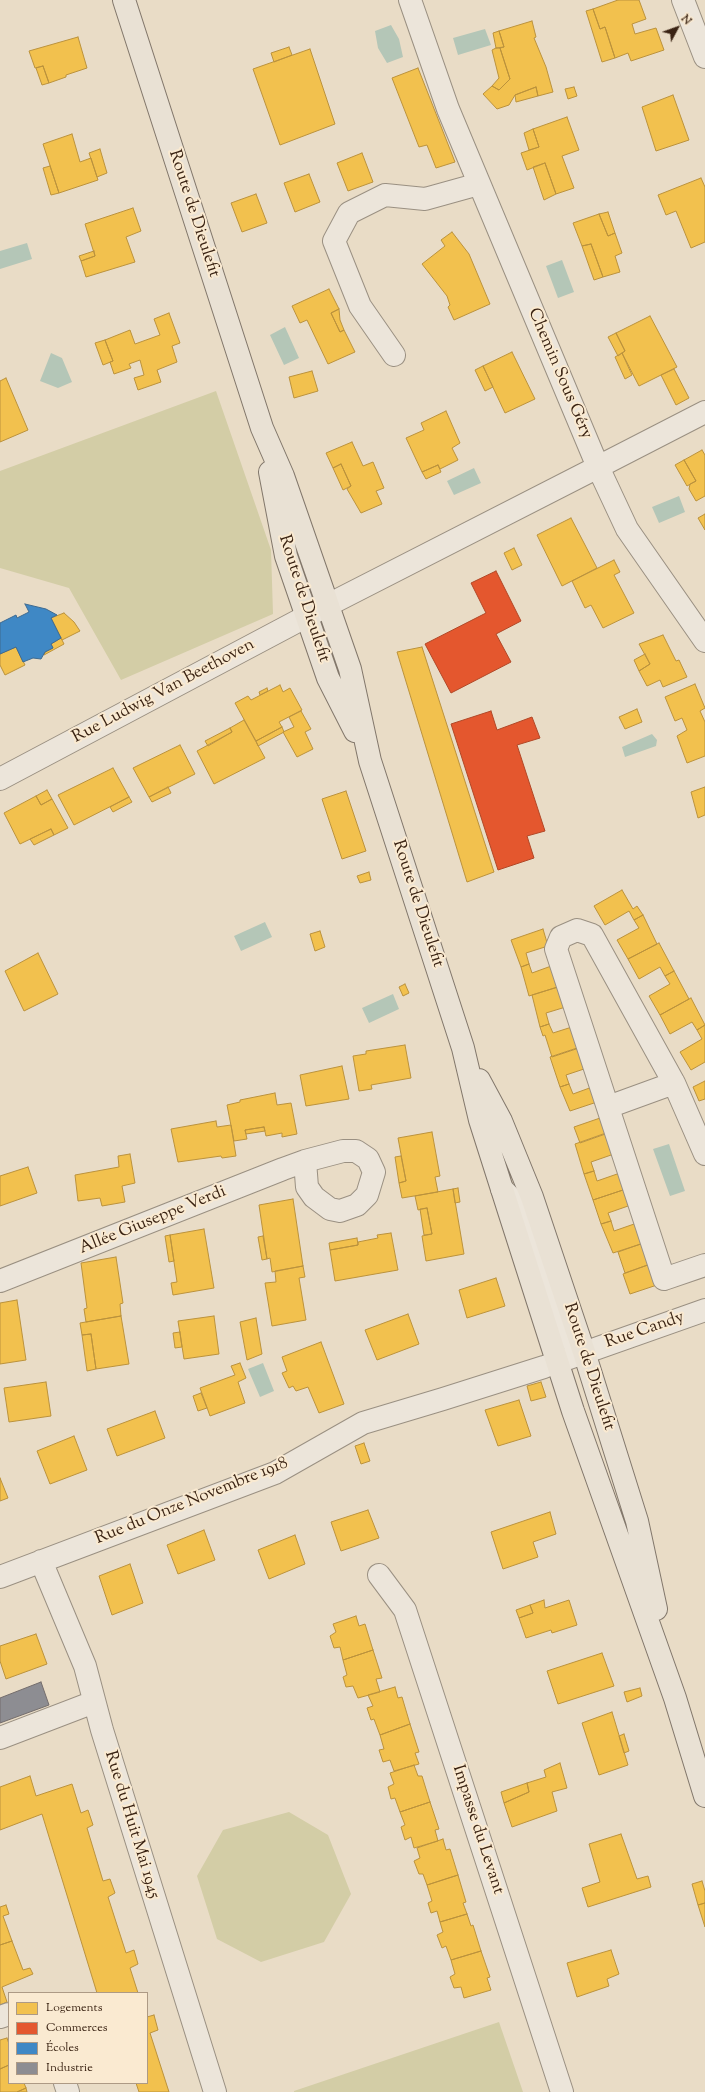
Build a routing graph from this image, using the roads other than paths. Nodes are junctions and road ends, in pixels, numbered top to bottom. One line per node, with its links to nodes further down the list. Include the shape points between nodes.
1 (124, 0): 8 (main road, Route de Dieulefit)
2 (410, 0): 5 (street, Chemin Sous Géry, via 448,109)
3 (683, 0): 4 (street)
4 (705, 57)
5 (479, 184): 6 (street, via 425,199 385,196 349,213 334,241 360,306); 9 (street, Chemin Sous Géry)
6 (394, 355)
7 (705, 412): 9 (street)
8 (262, 428): 10 (main road, Route de Dieulefit, via 284,476); 11 (main road, Route de Dieulefit, via 286,556)
9 (598, 467): 10 (street); 12 (street, Chemin Sous Géry, via 627,529)
10 (328, 605): 11 (street, Rue Ludwig Van Beethoven); 13 (main road, Route de Dieulefit, via 350,670)
11 (306, 616): 13 (main road, Route de Dieulefit, via 328,678); 14 (street, Rue Ludwig Van Beethoven)
12 (705, 641)
13 (370, 761): 15 (main road, Route de Dieulefit)
14 (0, 779)
15 (463, 1048): 20 (main road, Route de Dieulefit, via 480,1120); 24 (main road, Route de Dieulefit, via 501,1121 532,1197)
16 (674, 1083): 17 (street); 17 (street, via 592,935 577,930 561,937 556,949); 18 (street)
17 (608, 1107): 21 (street, via 664,1279)
18 (705, 1154)
19 (305, 1161): 22 (street, Allée Giuseppe Verdi)
20 (502, 1189): 24 (street, via 521,1208 554,1310 565,1334); 25 (main road, Route de Dieulefit)
21 (705, 1265)
22 (0, 1281)
23 (705, 1310): 24 (street, Rue Candy)
24 (584, 1352): 25 (street, Rue du Onze Novembre 1918); 26 (main road); 30 (main road, Route de Dieulefit, via 637,1522)
25 (557, 1362): 26 (main road, Route de Dieulefit); 27 (street, Rue du Onze Novembre 1918, via 363,1423 275,1472)
26 (573, 1411): 30 (main road, Route de Dieulefit)
27 (41, 1561): 29 (street, Rue du Onze Novembre 1918); 31 (street, Rue du Huit Mai 1945, via 85,1666)
28 (379, 1575): 35 (street, Impasse du Levant, via 405,1610)
29 (0, 1577)
30 (675, 1698): 33 (main road, Route de Dieulefit)
31 (94, 1702): 32 (street); 34 (street, Rue du Huit Mai 1945)
32 (0, 1738)
33 (705, 1796)
34 (215, 2092)
35 (562, 2092)

